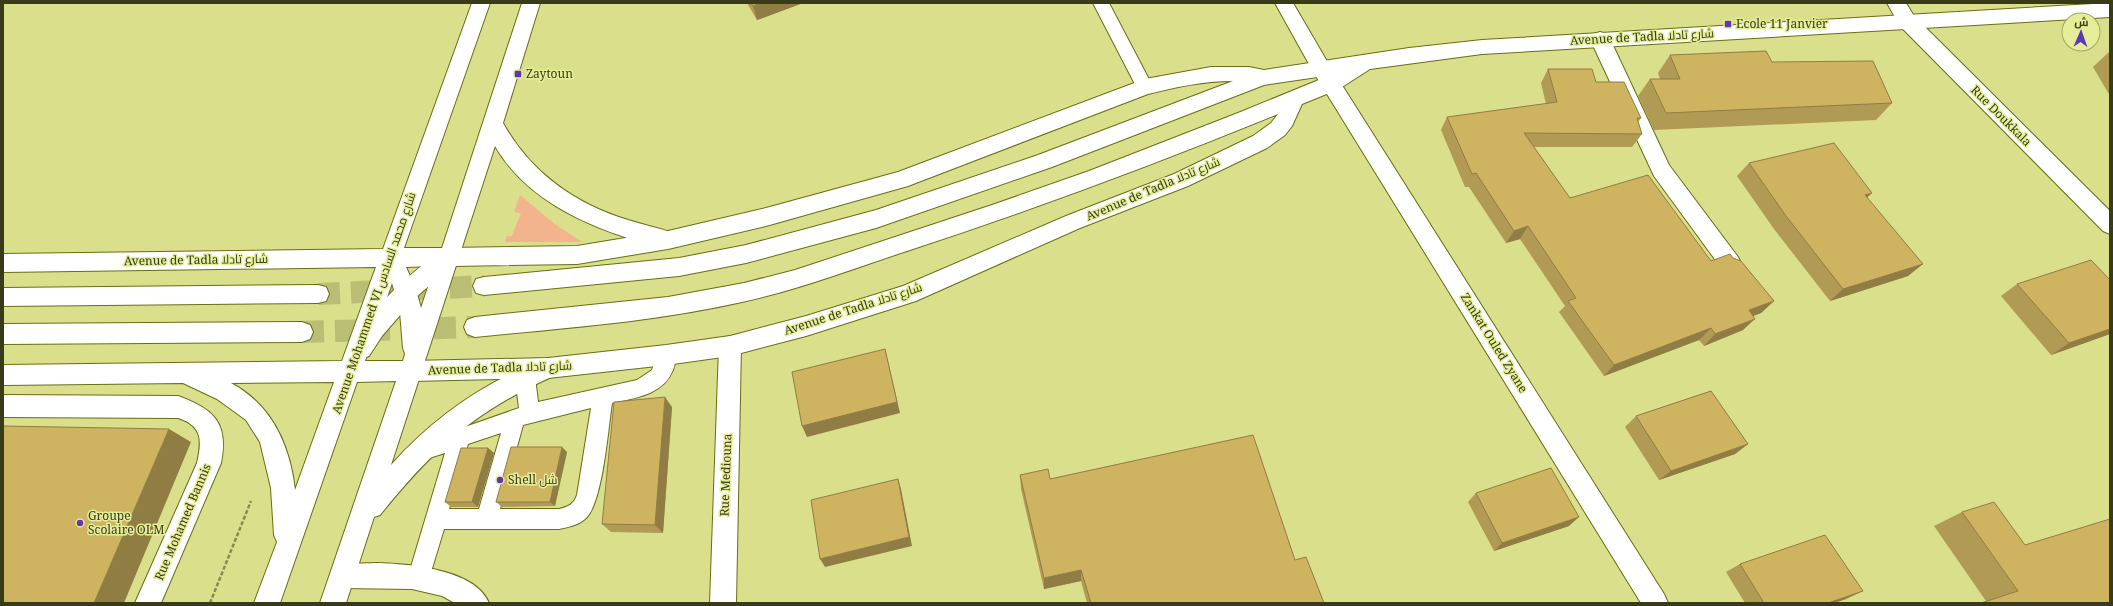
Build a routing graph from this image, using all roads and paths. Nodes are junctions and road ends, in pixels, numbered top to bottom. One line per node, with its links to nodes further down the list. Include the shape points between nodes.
1 (481, 3): 16 (main road, Avenue Mohammed VI شارع محمد السادس)
2 (532, 3): 13 (main road)
3 (1101, 3): 11 (lane)
4 (1284, 3): 9 (main road, Zankat Ouled Zyane)
5 (1896, 3): 7 (main road, Rue Doukkala)
6 (2110, 10): 7 (main road, Avenue de Tadla شارع تادلا)
7 (1907, 21): 8 (main road, Avenue de Tadla شارع تادلا); 14 (main road, Rue Doukkala)
8 (1600, 39): 9 (main road, Avenue de Tadla شارع تادلا, via 1482,46 1409,55 1366,63); 19 (main road, via 1661,170)
9 (1326, 76): 10 (main road, Avenue de Tadla شارع تادلا); 12 (main road, Avenue de Tadla شارع تادلا); 53 (main road, Zankat Ouled Zyane)
10 (1264, 78): 11 (main road, Avenue de Tadla شارع تادلا, via 1249,74 1211,74); 20 (main road, Avenue de Tadla شارع تادلا, via 1045,161 883,216 746,254 679,267)
11 (1145, 87): 15 (main road, Avenue de Tadla شارع تادلا, via 901,180 766,217)
12 (1294, 99): 24 (main road, Avenue de Tadla شارع تادلا, via 1044,196 780,284 702,301 630,312); 27 (main road, Avenue de Tadla شارع تادلا, via 1278,129 1260,142 1181,180 1073,222 908,294 806,326)
13 (492, 121): 15 (main road, via 520,165 543,186 569,204 625,230); 17 (main road)
14 (2110, 225)
15 (668, 240): 17 (main road, Avenue de Tadla شارع تادلا, via 577,255)
16 (389, 257): 17 (main road, Avenue de Tadla شارع تادلا); 18 (main road, Avenue de Tadla شارع تادلا); 21 (main road, Avenue de Tadla شارع تادلا); 31 (main road, Avenue Mohammed VI شارع محمد السادس)
17 (448, 257): 21 (main road); 30 (main road)
18 (3, 263)
19 (1730, 263)
20 (484, 286)
21 (407, 291): 30 (main road, Avenue de Tadla شارع تادلا, via 414,348); 31 (main road, via 374,329)
22 (318, 294): 23 (main road)
23 (3, 297)
24 (475, 327)
25 (302, 332): 26 (main road)
26 (3, 334)
27 (730, 346): 28 (main road, Avenue de Tadla شارع تادلا); 52 (main road, Rue Mediouna)
28 (666, 355): 29 (main road, Avenue de Tadla شارع تادلا); 35 (lane, via 662,374 652,382 640,388)
29 (548, 368): 30 (main road, Avenue de Tadla شارع تادلا); 34 (main road)
30 (411, 371): 31 (main road, Avenue de Tadla شارع تادلا); 42 (main road)
31 (349, 372): 32 (main road, Avenue de Tadla شارع تادلا); 44 (main road, Avenue Mohammed VI شارع محمد السادس)
32 (181, 373): 33 (main road, Avenue de Tadla شارع تادلا); 44 (main road, via 202,380 239,400 255,414 277,458 283,484)
33 (3, 374)
34 (526, 377): 37 (lane); 39 (main road, via 468,409)
35 (603, 396): 37 (lane); 41 (lane, via 587,495 580,511 570,517 559,519)
36 (3, 406): 47 (main road, Rue Mohamed Bannis, via 178,407 193,411 205,421 212,434 209,463)
37 (522, 416): 38 (lane); 41 (lane)
38 (460, 437): 39 (lane); 43 (lane)
39 (415, 454): 42 (main road)
40 (252, 498): 48 (path)
41 (487, 518): 43 (lane)
42 (361, 519): 45 (main road)
43 (436, 519): 46 (lane)
44 (286, 550): 49 (main road, Avenue Mohammed VI شارع محمد السادس)
45 (342, 576): 46 (main road); 50 (main road)
46 (419, 577): 51 (main road, via 447,586)
47 (148, 603)
48 (210, 603)
49 (267, 603)
50 (333, 603)
51 (476, 603)
52 (723, 603)
53 (1655, 603)

